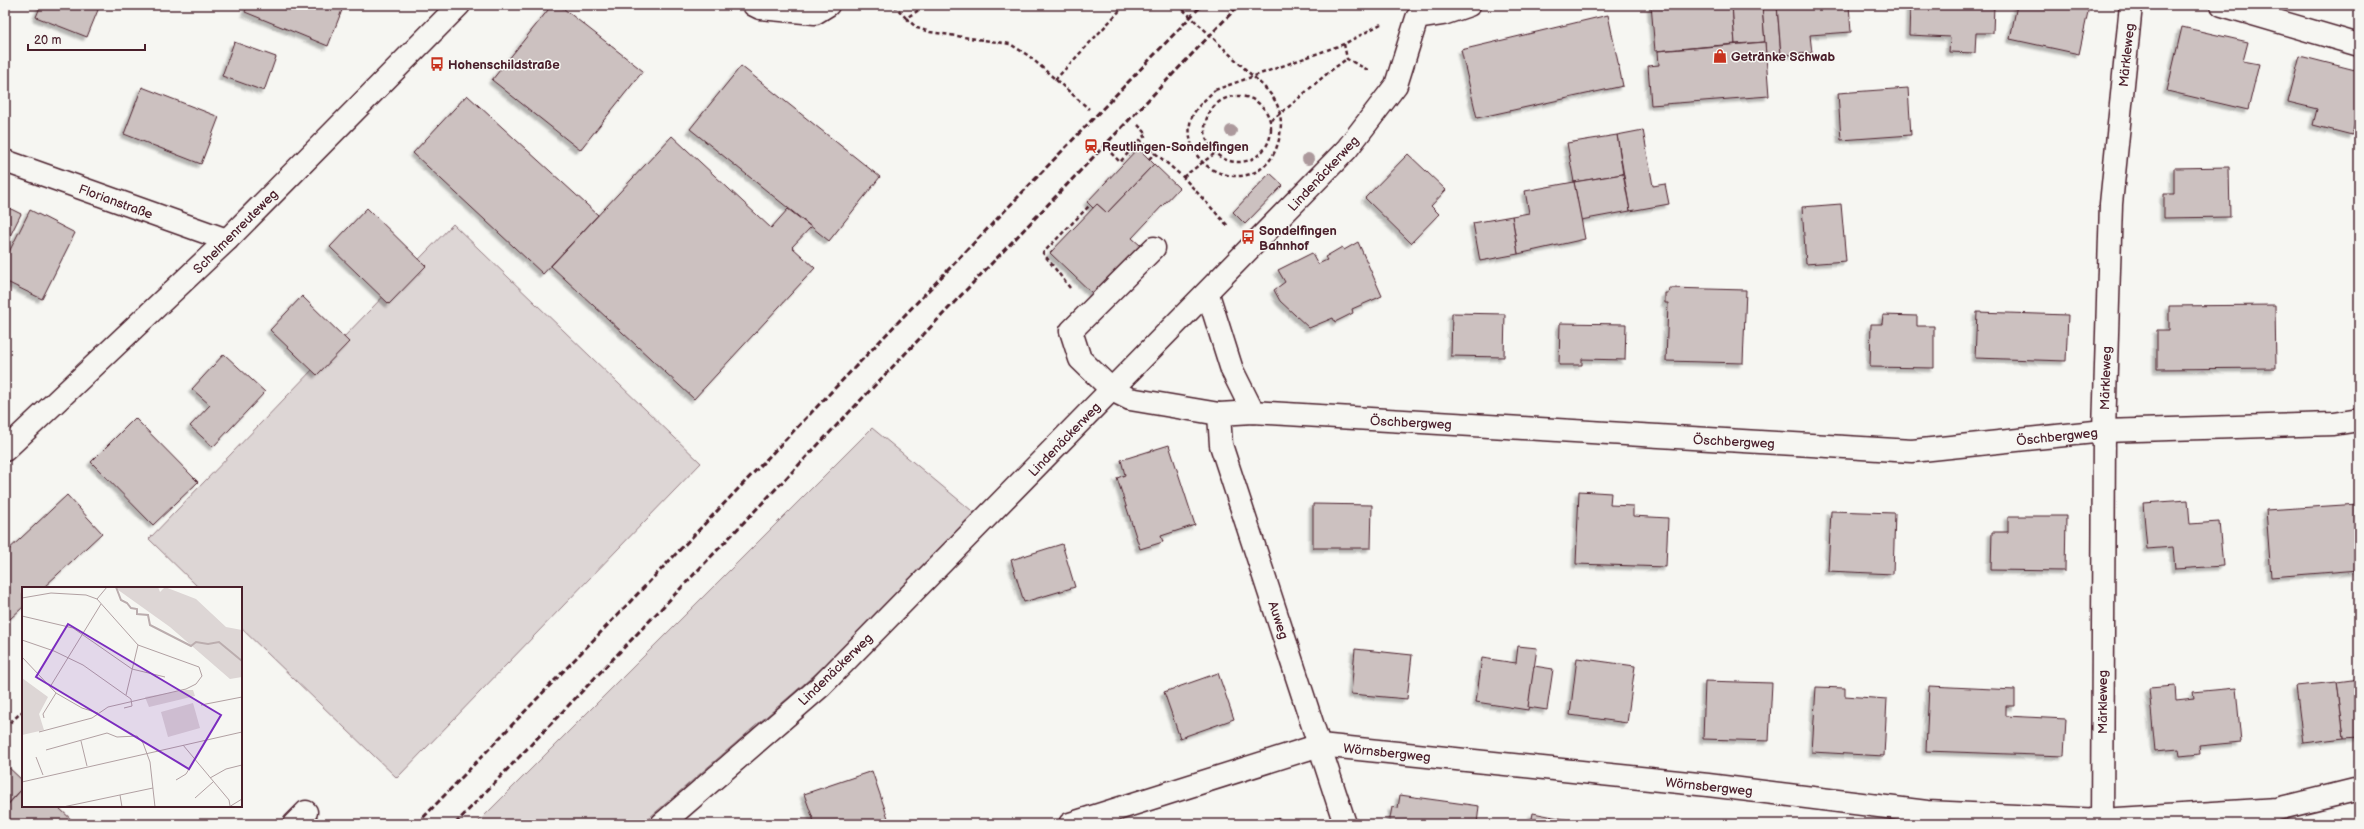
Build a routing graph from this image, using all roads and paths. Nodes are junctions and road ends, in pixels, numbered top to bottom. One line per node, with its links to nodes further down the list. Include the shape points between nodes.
1 (459, 5): 28 (street, Schelmenreuteweg)
2 (754, 5): 3 (street, via 760,8 815,13)
3 (828, 5)
4 (894, 5): 12 (path)
5 (927, 5): 12 (path)
6 (1125, 5): 16 (path)
7 (1178, 5): 13 (path, bridge, via 1249,74 1255,79 1266,89 1278,106 1280,136 1271,159 1260,170 1234,177 1217,172 1202,163 1195,152 1190,123 1198,108 1215,90 1228,86 1248,78 1255,76)
8 (1469, 5): 11 (street, via 1443,14)
9 (2131, 5): 37 (street, Märkleweg, via 2111,204)
10 (2222, 5): 14 (street)
11 (1417, 11): 30 (street, Lindenäckerweg, via 1396,85 1347,149)
12 (906, 18): 16 (path, via 917,28 930,32 1010,44 1030,56)
13 (1344, 44)
14 (2359, 45)
15 (1347, 59): 18 (path, via 1325,73 1291,107)
16 (1055, 80): 17 (path)
17 (1088, 109)
18 (1271, 120): 23 (path, via 1271,138 1262,153 1247,162 1230,162); 23 (path, via 1260,103 1241,95 1220,100 1207,115 1204,135)
19 (1138, 125): 20 (path, via 1147,134)
20 (1140, 140): 21 (path); 22 (path, via 1120,162)
21 (1155, 153): 24 (path); 26 (path)
22 (1111, 154)
23 (1214, 154): 26 (path)
24 (1149, 159)
25 (5, 161): 28 (street, Florianstraße)
26 (1183, 177): 30 (path)
27 (1090, 205): 32 (path, via 1043,253)
28 (227, 240): 38 (street, Schelmenreuteweg)
29 (1154, 248): 32 (street)
30 (1249, 250): 31 (street, Lindenäckerweg)
31 (1208, 294): 33 (street, Lindenäckerweg); 34 (street, via 1232,370)
32 (1088, 312): 33 (street, via 1071,331 1080,359)
33 (1112, 390): 35 (street, Öschbergweg, via 1130,398); 44 (street, Lindenäckerweg, via 820,686)
34 (1253, 412): 35 (street, Öschbergweg); 37 (street, Öschbergweg, via 1912,451)
35 (1220, 414): 41 (street, Auweg, via 1221,445)
36 (2359, 420): 37 (street, Öschbergweg, via 2334,424)
37 (2104, 431): 43 (street, Märkleweg)
38 (5, 450)
39 (22, 713): 40 (path)
40 (5, 727)
41 (1320, 745): 43 (street, Wörnsbergweg, via 1708,785 1928,812); 45 (street, Wörnsbergweg); 46 (street, Auweg)
42 (2359, 789): 43 (street, Wörnsbergweg, via 2276,809)
43 (2102, 822)
44 (662, 824)
45 (1070, 824)
46 (1345, 824)

